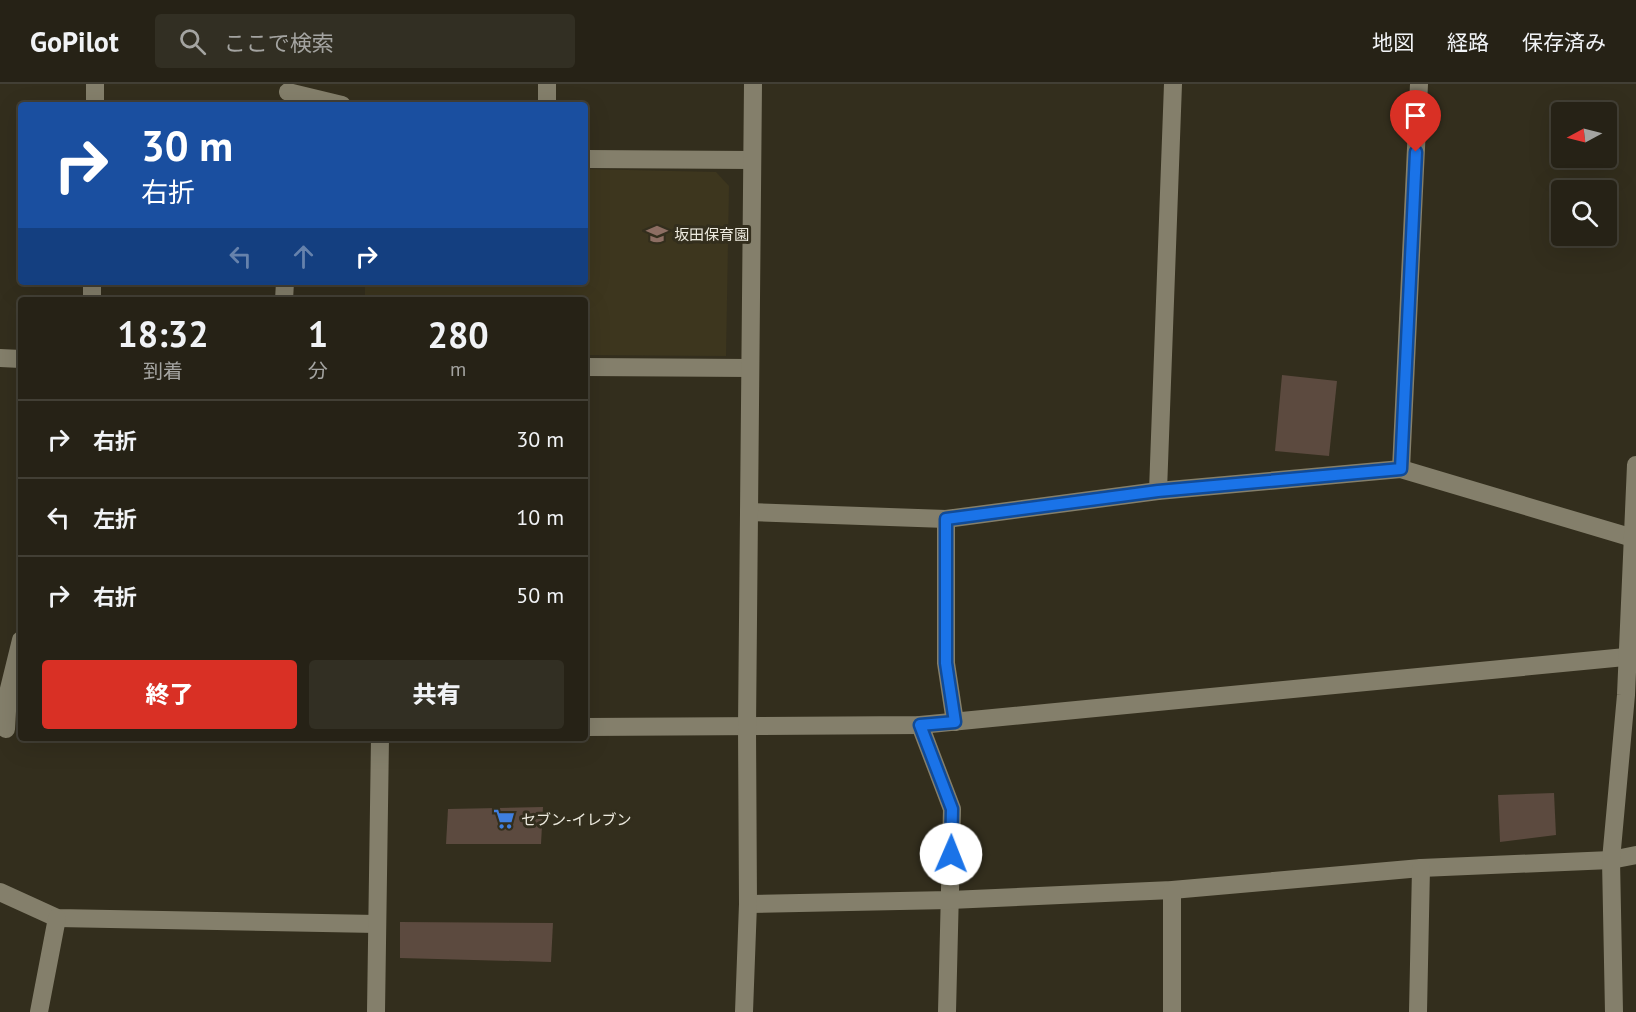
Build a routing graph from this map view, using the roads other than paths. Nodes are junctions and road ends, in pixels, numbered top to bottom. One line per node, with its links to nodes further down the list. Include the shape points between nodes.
1 (95, 84): 7 (street)
2 (547, 84): 9 (street)
3 (754, 84): 11 (street)
4 (1173, 84): 18 (street)
5 (1419, 84): 17 (street)
6 (288, 94): 8 (street)
7 (95, 102)
8 (327, 102)
9 (547, 102)
10 (588, 159): 11 (street)
11 (752, 160): 15 (street)
12 (0, 358): 13 (street)
13 (18, 359)
14 (588, 367): 15 (street)
15 (750, 368): 19 (street)
16 (1636, 465): 21 (street)
17 (1401, 469): 18 (street); 21 (street)
18 (1158, 491): 20 (street)
19 (749, 512): 20 (street); 27 (street)
20 (946, 519): 24 (street, via 946,663)
21 (1633, 538): 23 (street)
22 (18, 652): 28 (street, via 8,693)
23 (1632, 657): 24 (street); 31 (street)
24 (955, 722): 25 (street)
25 (920, 725): 27 (street); 35 (street, via 952,809)
26 (588, 727): 27 (street)
27 (747, 727): 36 (street)
28 (9, 729)
29 (380, 741): 38 (street)
30 (1636, 855): 31 (street)
31 (1611, 860): 32 (street); 45 (street)
32 (1421, 868): 33 (street); 44 (street)
33 (1172, 890): 35 (street); 43 (street)
34 (0, 892): 37 (street)
35 (950, 900): 36 (street); 42 (street)
36 (748, 904): 41 (street)
37 (57, 918): 38 (street); 39 (street)
38 (377, 924): 40 (street)
39 (39, 1012)
40 (376, 1012)
41 (744, 1012)
42 (947, 1012)
43 (1172, 1012)
44 (1418, 1012)
45 (1614, 1012)

